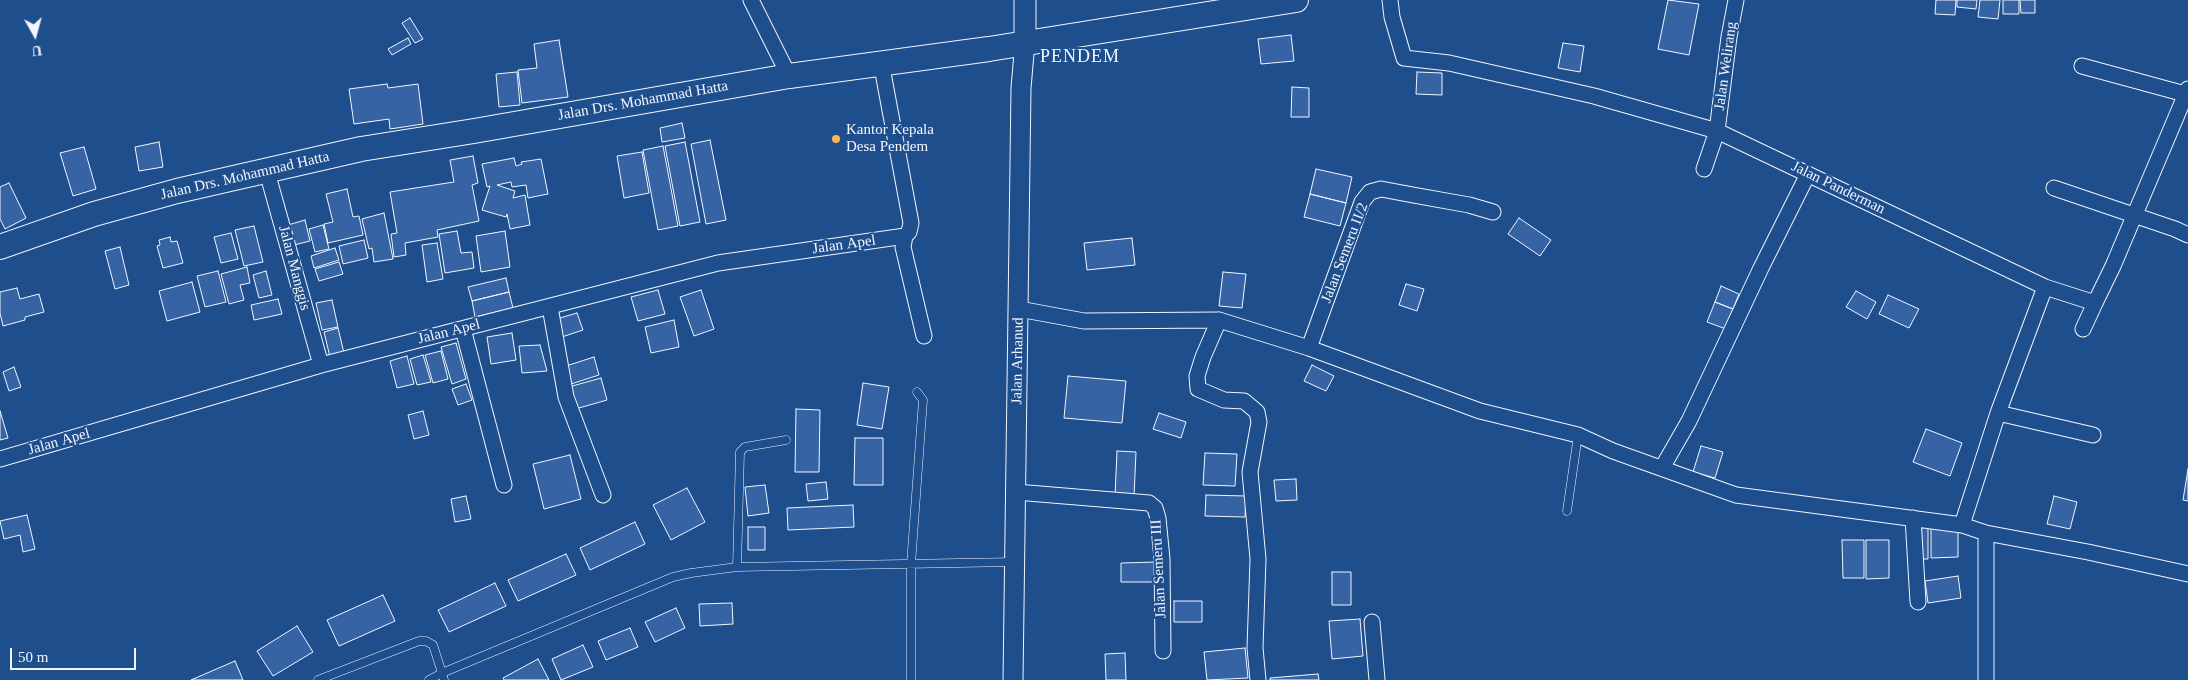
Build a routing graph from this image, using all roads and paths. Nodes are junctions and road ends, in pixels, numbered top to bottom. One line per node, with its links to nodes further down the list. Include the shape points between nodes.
1 (751, 0): 10 (street)
2 (1026, 0): 7 (main road)
3 (1296, 0): 6 (main road, Jalan Drs. Mohammad Hatta)
4 (1390, 0): 12 (street, Jalan Panderman, via 1404,58 1449,64 1594,96)
5 (1736, 0): 12 (street, Jalan Welirang)
6 (1262, 2): 7 (main road, Jalan Drs. Mohammad Hatta)
7 (1025, 42): 8 (main road, Jalan Drs. Mohammad Hatta); 25 (street, Jalan Arhanud, via 1021,88)
8 (881, 62): 10 (main road, Jalan Drs. Mohammad Hatta); 20 (street, via 911,223)
9 (2082, 66): 11 (street)
10 (789, 76): 14 (main road, Jalan Drs. Mohammad Hatta, via 360,149)
11 (2187, 92): 18 (street)
12 (1717, 131): 13 (street, Jalan Welirang); 15 (street, Jalan Panderman)
13 (1704, 169)
14 (268, 172): 21 (main road, Jalan Drs. Mohammad Hatta, via 177,191 94,214); 31 (street, Jalan Manggis)
15 (1808, 174): 22 (street, Jalan Panderman); 38 (street)
16 (2054, 188): 18 (street)
17 (1493, 212): 30 (street, Jalan Semeru II/2, via 1413,195 1380,190 1370,192 1362,202)
18 (2135, 216): 19 (street); 23 (street)
19 (2188, 235)
20 (905, 236): 24 (street, Jalan Apel, via 718,263); 29 (street, via 903,247)
21 (0, 247)
22 (2045, 286): 23 (street, Jalan Panderman); 33 (street)
23 (2095, 303): 28 (street)
24 (550, 307): 27 (street, Jalan Apel); 41 (street, via 566,397)
25 (1019, 309): 26 (street, via 1084,321); 40 (street, Jalan Arhanud)
26 (1219, 320): 30 (street); 58 (street, via 1196,376 1198,389 1224,400 1244,401 1257,412 1259,422 1250,472 1258,559 1255,648)
27 (464, 329): 31 (street, Jalan Apel); 39 (street)
28 (2083, 329)
29 (924, 336)
30 (1309, 348): 34 (street, via 1480,411)
31 (320, 365): 37 (street, Jalan Apel)
32 (917, 392): 47 (lane, via 923,400)
33 (1998, 413): 35 (street); 44 (street)
34 (1578, 435): 38 (street); 42 (lane)
35 (2093, 435)
36 (786, 440): 48 (lane, via 745,447 740,452)
37 (0, 459)
38 (1662, 468): 43 (street, via 1736,495)
39 (504, 485)
40 (1016, 492): 46 (street, Jalan Arhanud); 52 (street, Jalan Semeru III, via 1149,504 1155,508 1162,559)
41 (603, 495)
42 (1567, 511)
43 (1913, 518): 44 (street); 50 (street)
44 (1962, 525): 45 (street)
45 (1986, 533): 49 (street); 60 (street)
46 (1015, 562): 47 (lane); 57 (street, Jalan Arhanud)
47 (911, 564): 48 (lane); 56 (lane)
48 (738, 567): 53 (lane, via 673,577)
49 (2188, 574)
50 (1918, 602)
51 (1372, 622): 59 (street)
52 (1163, 651)
53 (443, 677): 54 (lane, via 433,645 426,640); 55 (lane)
54 (318, 680)
55 (429, 680)
56 (911, 680)
57 (1013, 680)
58 (1258, 680)
59 (1377, 680)
60 (1986, 680)

